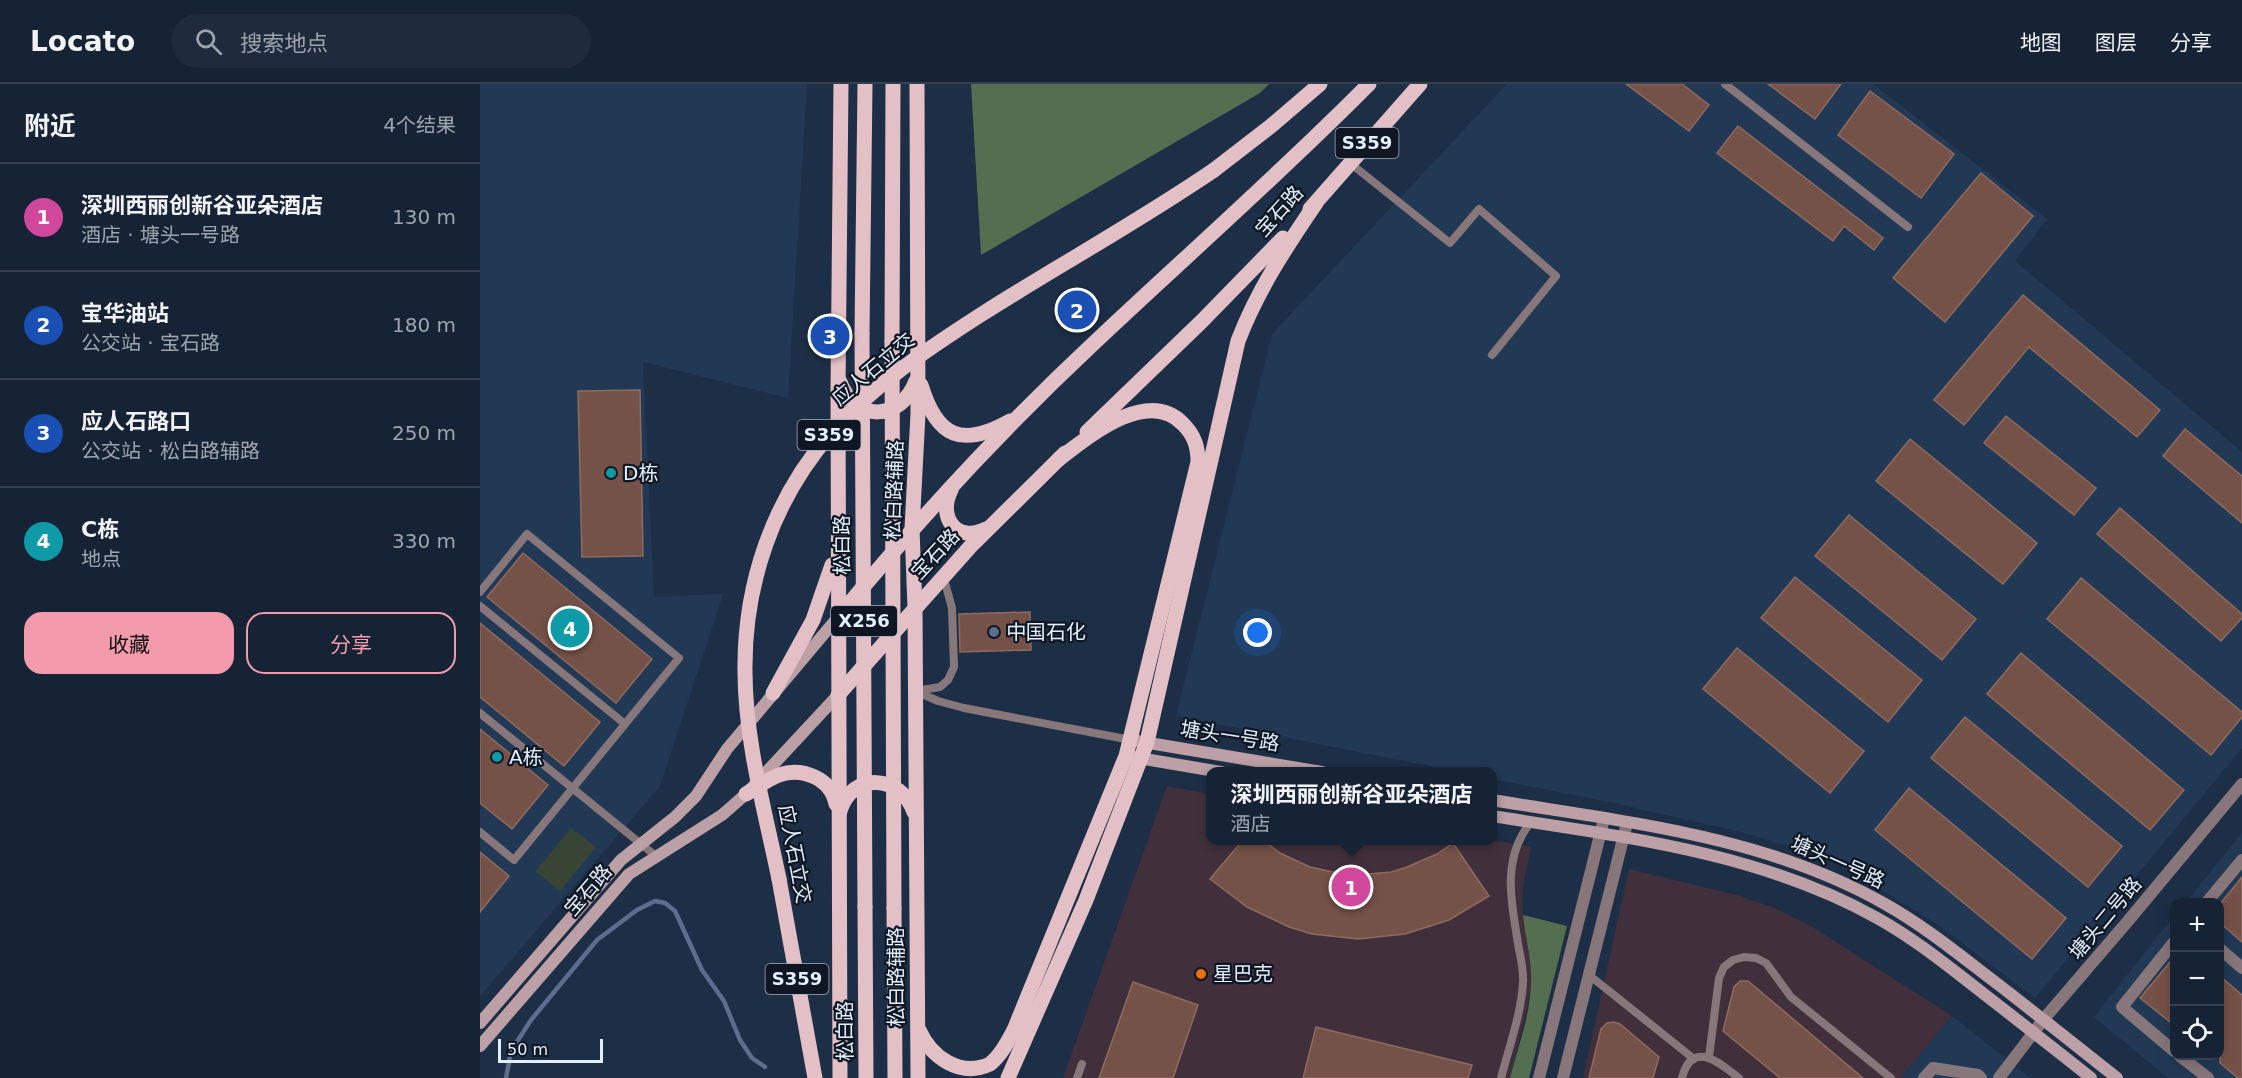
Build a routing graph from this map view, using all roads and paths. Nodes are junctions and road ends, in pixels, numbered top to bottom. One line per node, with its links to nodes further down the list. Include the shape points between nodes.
1 (841, 84): 13 (main road, X256)
2 (865, 84): 70 (main road, 松白路 / X256, bridge, via 862,334)
3 (893, 84): 71 (main road, X256, bridge)
4 (917, 84): 14 (main road, 松白路辅路 / X256)
5 (1320, 84): 68 (main road, 应人石立交 / S359, bridge, via 1174,198 997,305 906,366 831,433 794,483 776,517 751,594 745,672 748,712)
6 (1369, 84): 15 (main road, 宝石路 / S359)
7 (1420, 84): 9 (main road, 宝石路 / S359)
8 (1725, 84): 11 (lane)
9 (1350, 163): 10 (main road, 宝石路 / S359); 12 (lane, via 1450,243 1479,209 1556,276)
10 (1316, 203): 16 (main road, 宝石路 / S359, via 1225,299); 32 (main road, S359, via 1267,278 1238,341)
11 (1908, 227)
12 (1492, 355)
13 (838, 371): 14 (main road, via 848,398 858,407 883,412 906,400); 20 (main road, X256)
14 (918, 376): 15 (main road, via 932,412 951,432 979,435); 19 (main road, 松白路辅路 / X256)
15 (1023, 413): 17 (main road, 宝石路 / S359)
16 (1059, 459): 18 (main road, 宝石路 / S359); 31 (main road, via 1117,421 1145,410 1158,410 1181,421 1198,451 1197,471)
17 (952, 487): 18 (main road, via 945,505 950,522 972,534); 19 (main road, 宝石路 / S359)
18 (990, 527): 21 (main road, 宝石路 / S359)
19 (912, 528): 24 (main road, 松白路辅路 / X256); 25 (main road, 宝石路 / S359)
20 (838, 544): 25 (main road, X256); 27 (main road, via 813,620)
21 (944, 575): 24 (main road, 宝石路 / S359); 26 (lane, via 952,608 954,667 940,687)
22 (480, 592): 30 (lane, via 527,534 679,658)
23 (480, 606): 30 (lane)
24 (915, 608): 26 (main road, 松白路辅路); 28 (main road, 宝石路 / S359)
25 (839, 616): 27 (street, 宝石路); 28 (main road, S359)
26 (915, 692): 31 (lane, via 964,708); 43 (main road, 松白路辅路)
27 (773, 693): 50 (street, 宝石路, via 727,749 696,796)
28 (838, 696): 39 (street, 宝石路); 41 (main road, S359)
29 (480, 713): 38 (lane)
30 (625, 724): 38 (lane)
31 (1131, 740): 32 (street, 塘头一号路); 33 (main road)
32 (1147, 742): 34 (main road, S359); 35 (street, 塘头一号路)
33 (1125, 756): 34 (street, 塘头一号路); 60 (main road, via 1014,1030 998,1056 975,1072 948,1068 926,1045)
34 (1142, 759): 36 (street, 塘头一号路); 73 (main road, S359)
35 (1298, 767)
36 (1206, 769)
37 (2242, 784): 58 (street, 塘头二号路)
38 (572, 788): 47 (lane, via 514,860); 50 (lane)
39 (746, 794): 41 (main road, via 777,776 807,773 830,788); 51 (street, 宝石路, via 722,815)
40 (1497, 801): 44 (street, 塘头一号路)
41 (838, 817): 43 (main road, via 849,794 859,786 877,783 895,787 905,795); 69 (main road, S359)
42 (1497, 817): 45 (street, 塘头一号路)
43 (916, 818): 60 (main road, 松白路辅路)
44 (1604, 819): 46 (street, 塘头一号路); 48 (street)
45 (1531, 822): 48 (street, 塘头一号路); 75 (lane, via 1512,857 1513,912 1523,982)
46 (1627, 823): 49 (street); 58 (street, 塘头一号路, via 1731,843 1793,862 1854,888 1912,920)
47 (480, 832)
48 (1600, 835): 49 (street, 塘头一号路); 76 (street)
49 (1623, 839): 57 (street); 61 (street, 塘头一号路, via 1727,858 1847,902 1903,933)
50 (641, 844): 51 (lane); 59 (street, 宝石路, via 621,860)
51 (657, 857): 62 (street, 宝石路, via 629,874)
52 (2242, 860): 53 (street)
53 (2211, 898)
54 (2170, 948): 63 (street, via 2122,1007)
55 (2223, 952): 56 (street)
56 (2242, 968)
57 (1589, 975): 65 (lane); 77 (street)
58 (2043, 1020): 61 (street, 塘头二号路); 85 (street, 塘头一号路)
59 (480, 1023)
60 (917, 1026): 72 (main road, 松白路辅路)
61 (2033, 1033): 83 (street, 塘头二号路); 84 (street, 塘头一号路)
62 (480, 1046)
63 (2170, 1047)
64 (1709, 1057): 65 (lane); 79 (lane); 80 (lane, via 1719,978 1724,967 1733,960 1756,958 1767,963 1791,997)
65 (1694, 1059): 78 (lane)
66 (2185, 1060): 86 (street)
67 (1083, 1064): 74 (lane)
68 (815, 1078)
69 (840, 1078)
70 (866, 1078)
71 (895, 1078)
72 (918, 1078)
73 (1008, 1078)
74 (1077, 1078)
75 (1501, 1078)
76 (1539, 1078)
77 (1563, 1078)
78 (1682, 1078)
79 (1739, 1078)
80 (1891, 1078)
81 (1924, 1078): 82 (street, via 1933,1068)
82 (1981, 1078)
83 (1999, 1078)
84 (2091, 1078)
85 (2117, 1078)
86 (2208, 1078)

